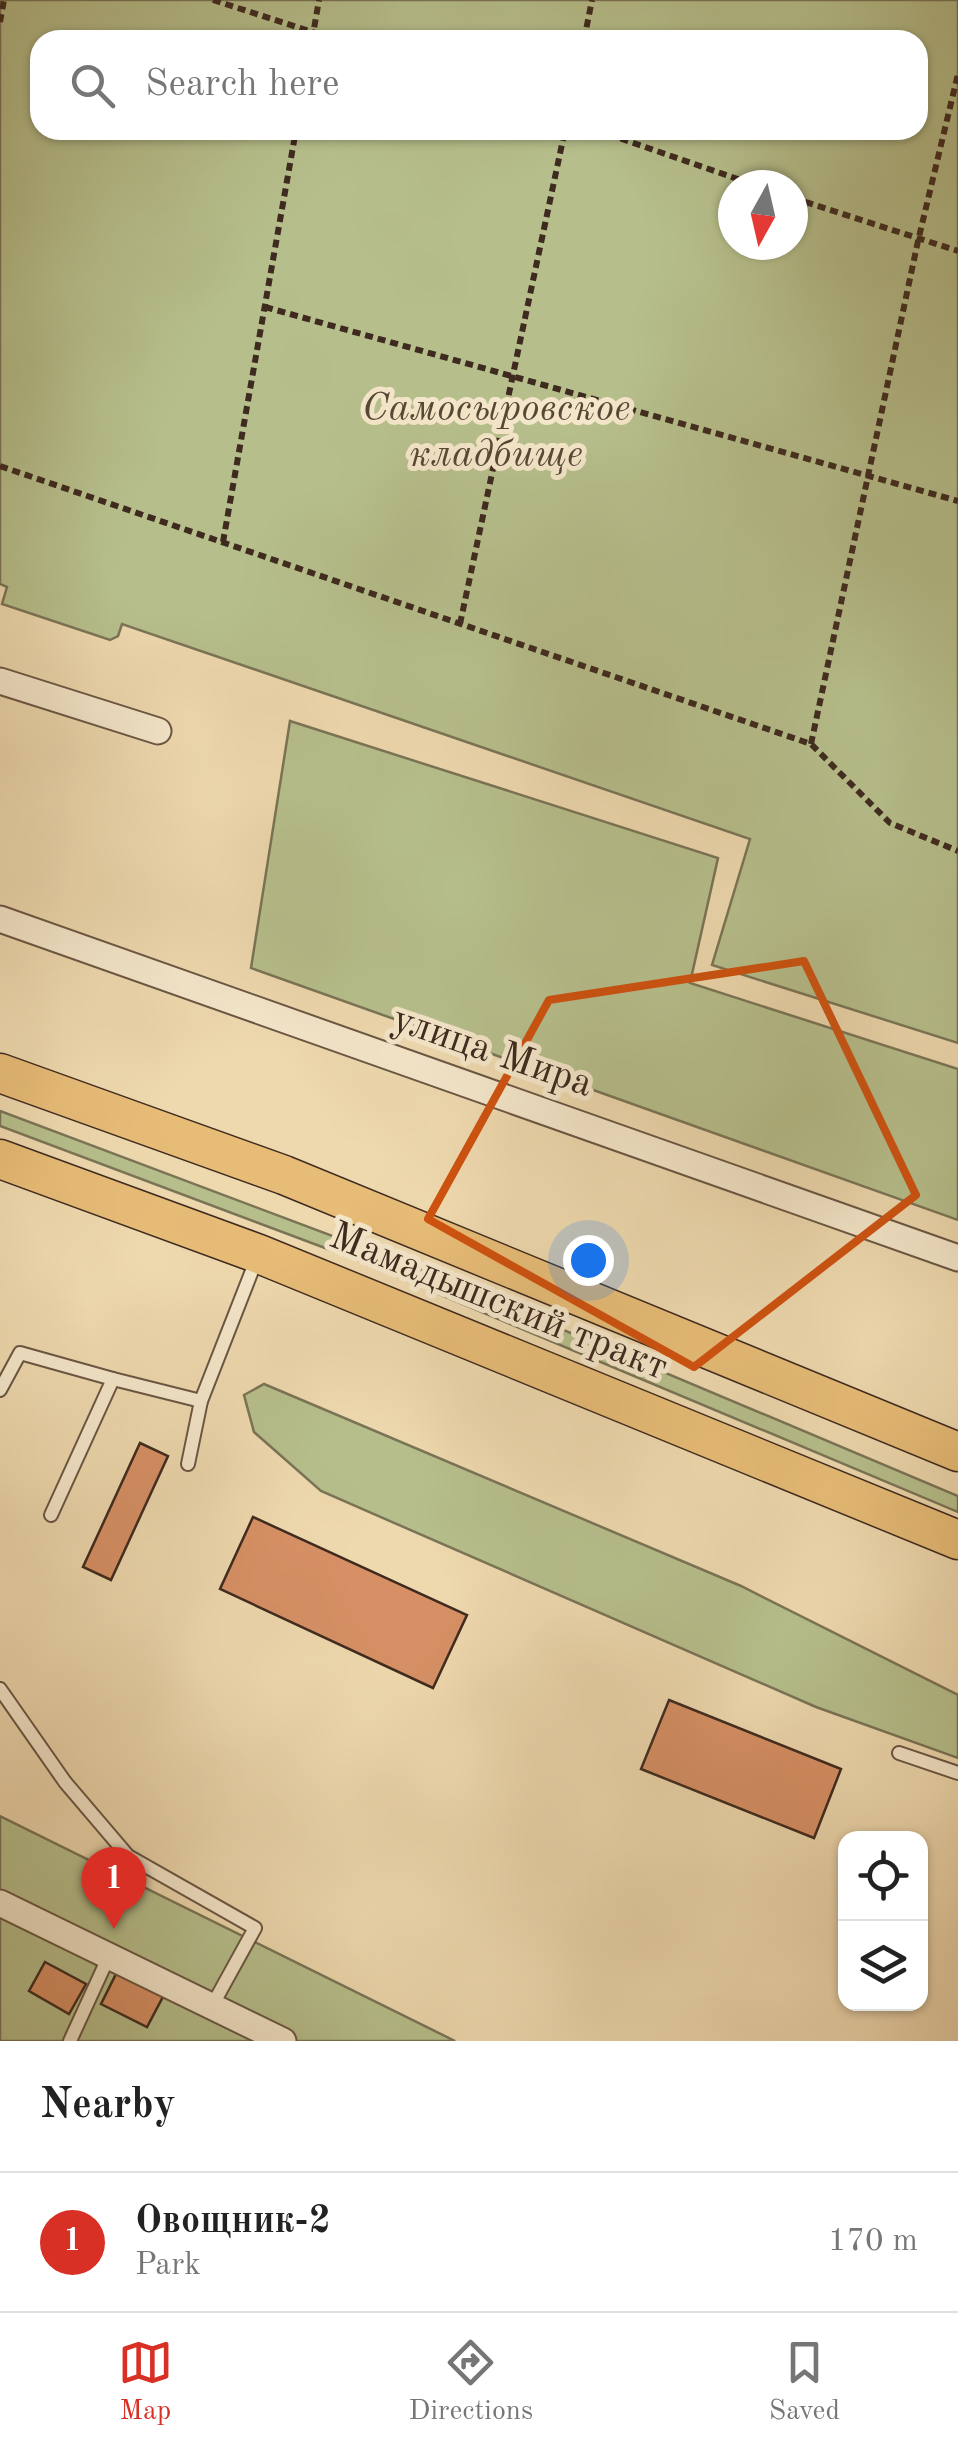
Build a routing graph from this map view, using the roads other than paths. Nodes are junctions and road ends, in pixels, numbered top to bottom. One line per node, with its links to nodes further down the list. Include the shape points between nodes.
1 (0, 681): 2 (street)
2 (158, 731)
3 (0, 919): 7 (street, улица Мира)
4 (0, 1073): 11 (main road, Мамадышский тракт, via 284,1175)
5 (0, 1160): 6 (main road, Мамадышский тракт)
6 (258, 1254): 10 (lane); 14 (main road, Мамадышский тракт)
7 (958, 1258)
8 (114, 1378): 9 (lane, via 20,1353); 10 (lane); 13 (lane)
9 (0, 1390)
10 (200, 1402): 12 (lane)
11 (958, 1452)
12 (188, 1464)
13 (51, 1514)
14 (958, 1540)
15 (0, 1689): 20 (lane, via 128,1856 254,1928)
16 (899, 1753): 17 (lane)
17 (958, 1773)
18 (0, 1903): 19 (street)
19 (109, 1956): 20 (street); 21 (lane)
20 (212, 2006): 22 (street)
21 (70, 2041)
22 (283, 2041)

